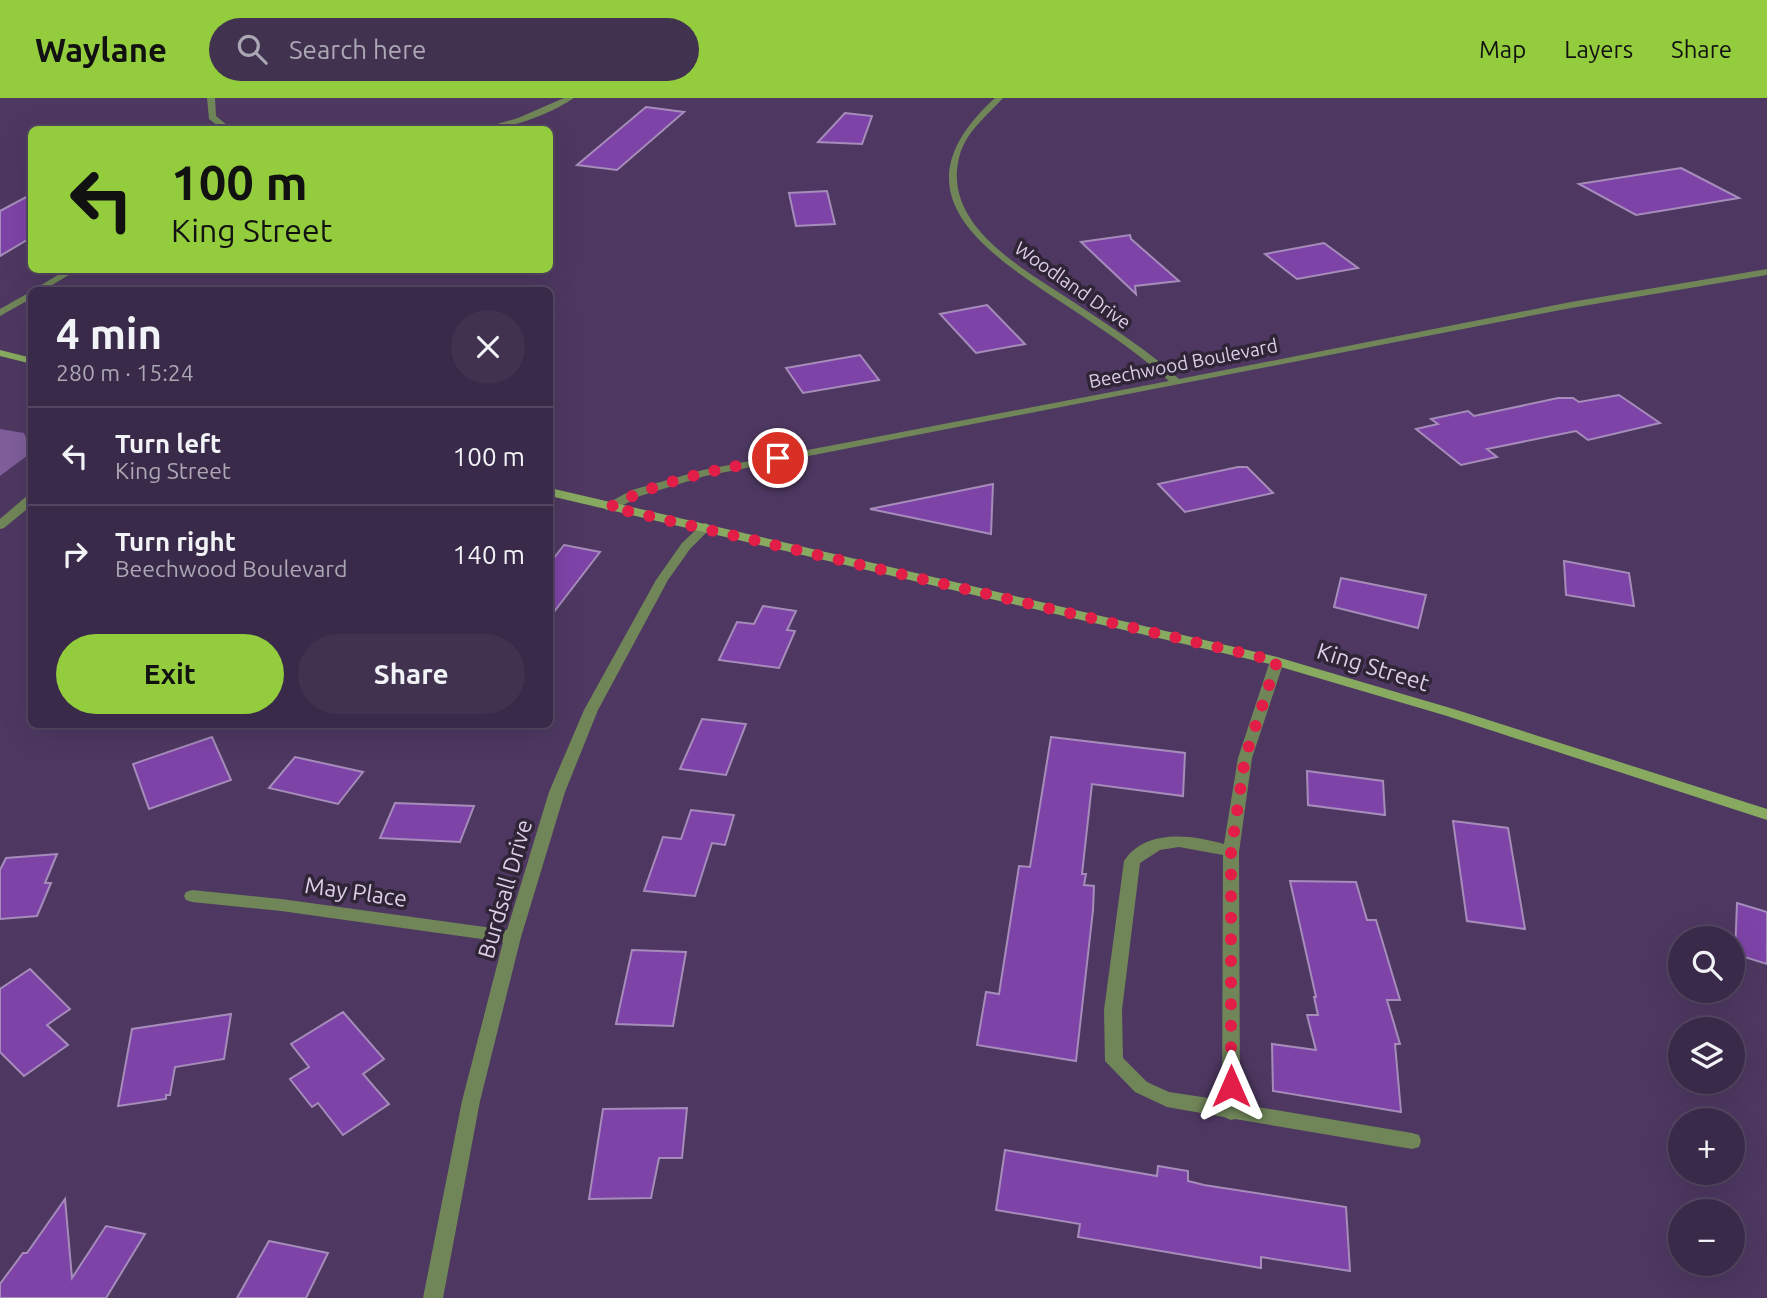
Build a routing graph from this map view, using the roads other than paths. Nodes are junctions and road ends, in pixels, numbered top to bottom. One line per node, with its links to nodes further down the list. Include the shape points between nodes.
1 (211, 98): 4 (street, via 212,117)
2 (570, 98): 5 (street)
3 (999, 98): 13 (street, Woodland Drive, via 968,127 953,157 952,179 959,203 1001,257)
4 (224, 126)
5 (497, 126)
6 (1767, 272): 13 (street, Beechwood Boulevard, via 1571,305)
7 (67, 273): 8 (street)
8 (43, 287)
9 (28, 296): 10 (street)
10 (0, 313)
11 (0, 352): 12 (main road)
12 (28, 360)
13 (1177, 383): 16 (street, Beechwood Boulevard, via 703,473 636,492)
14 (553, 493): 16 (main road, King Street)
15 (28, 501): 17 (street)
16 (610, 507): 18 (main road, King Street)
17 (0, 525)
18 (706, 527): 19 (main road, King Street); 23 (street, Burdsall Drive, via 685,546 662,580 591,710 557,792)
19 (1277, 661): 20 (main road, King Street); 21 (street, via 1245,758)
20 (1767, 815)
21 (1231, 852): 24 (street); 24 (street, via 1190,840 1159,843 1143,849 1132,861 1113,1010 1114,1060 1140,1087 1167,1099)
22 (192, 896): 23 (street, May Place)
23 (513, 937): 26 (street, Burdsall Drive, via 471,1101)
24 (1231, 1112): 25 (street)
25 (1412, 1141)
26 (433, 1298)

